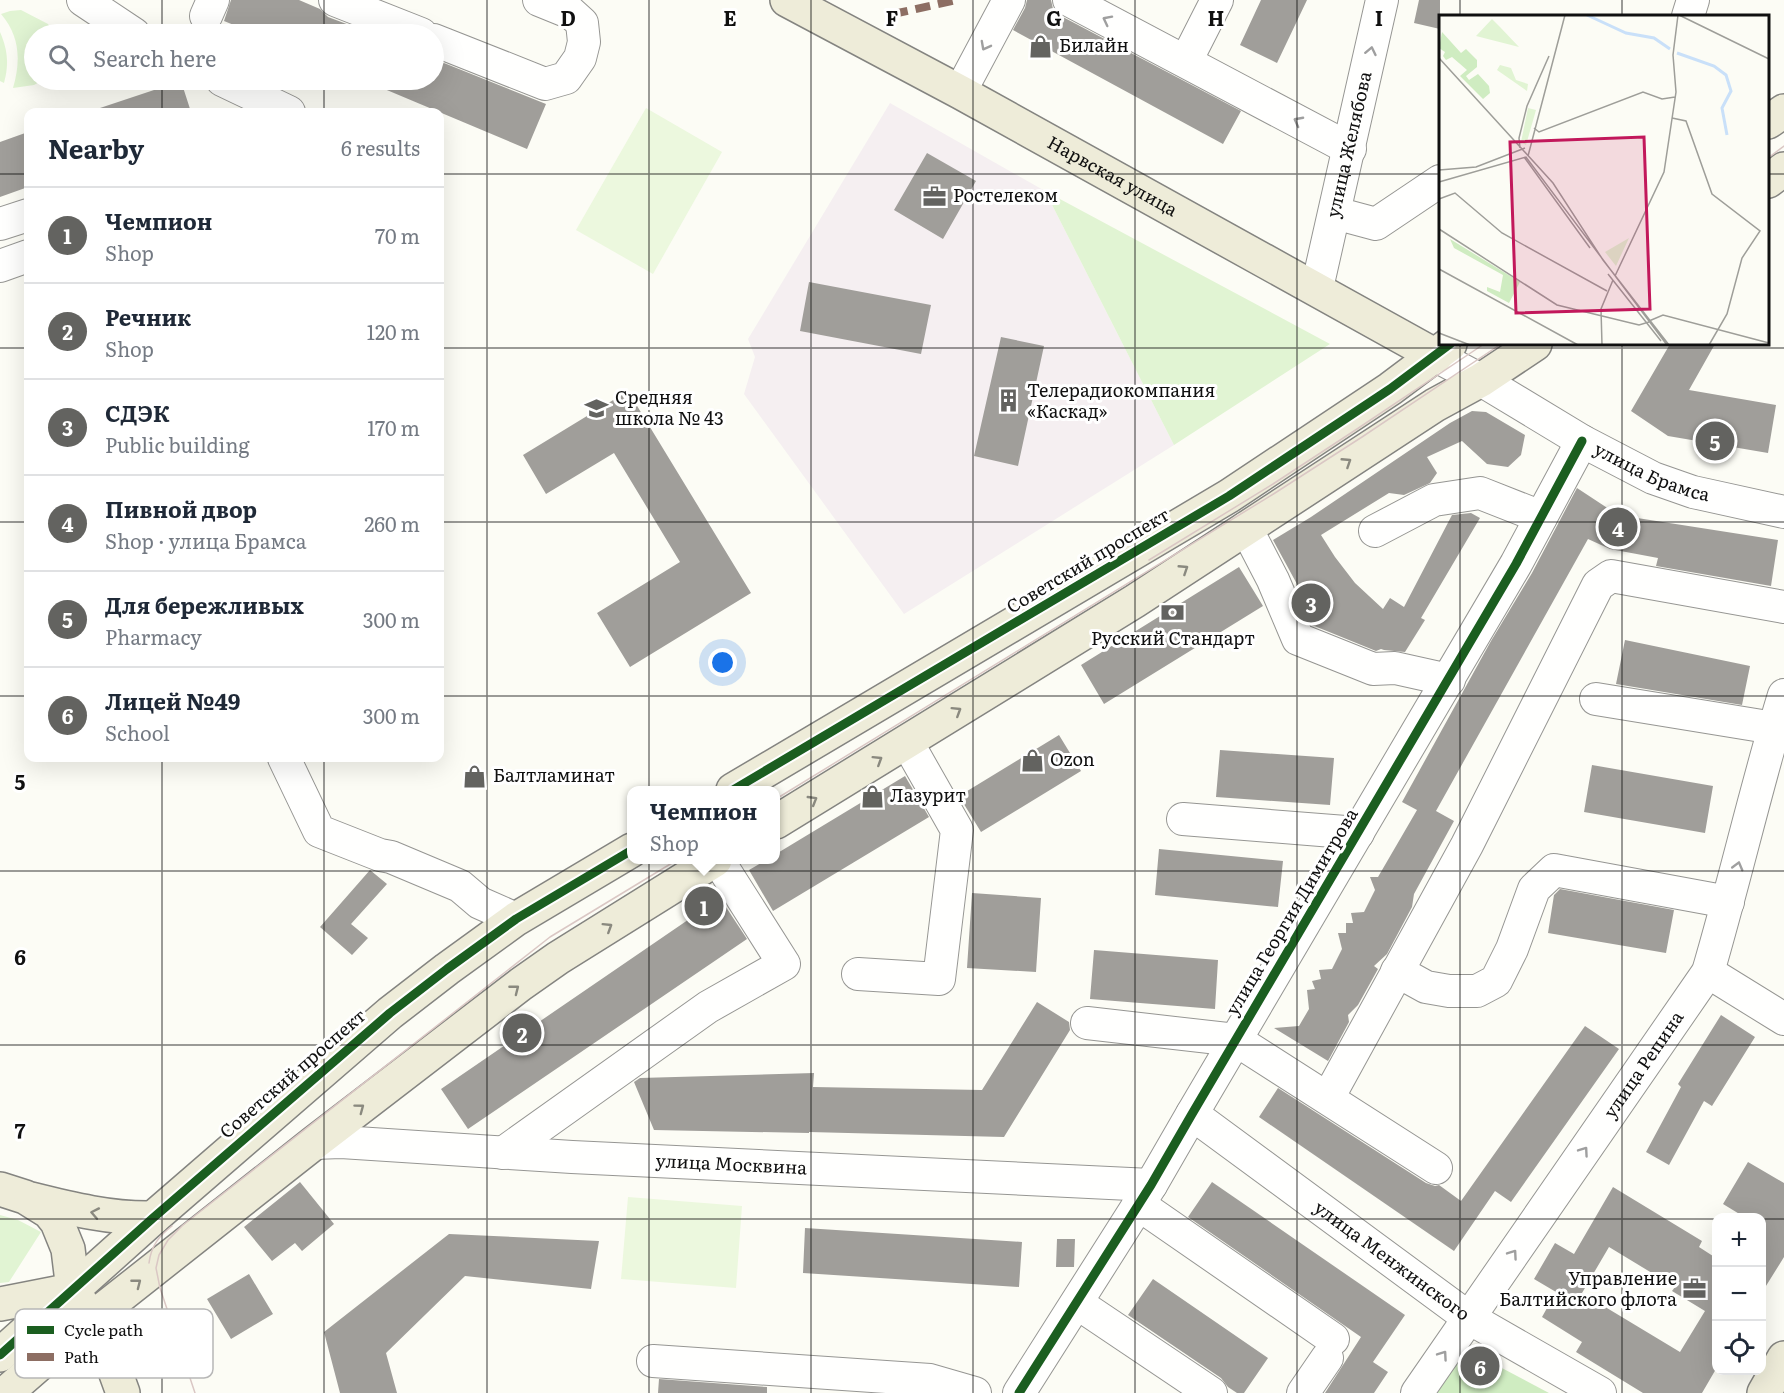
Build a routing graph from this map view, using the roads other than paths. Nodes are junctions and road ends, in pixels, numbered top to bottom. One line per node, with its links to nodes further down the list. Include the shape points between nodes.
1 (83, 0): 11 (street)
2 (335, 0): 12 (street)
3 (539, 0): 13 (street, via 571,13 582,23 584,42 580,58 566,78 545,84)
4 (787, 0): 16 (main road, Нарвская улица)
5 (1009, 0): 16 (street, one-way to 16)
6 (1069, 0): 14 (street, one-way to 6)
7 (1217, 0): 14 (street)
8 (1383, 0): 20 (street, улица Желябова, one-way to 8)
9 (1694, 0): 10 (street)
10 (1688, 15)
11 (119, 24)
12 (396, 24)
13 (444, 44)
14 (1186, 61): 20 (street, one-way to 14)
15 (243, 90): 17 (street)
16 (960, 92): 29 (main road, Нарвская улица)
17 (281, 108)
18 (1784, 111): 19 (main road)
19 (1769, 121)
20 (1350, 149): 24 (street, улица Желябова)
21 (1784, 169): 22 (main road)
22 (1769, 180)
23 (1439, 182): 24 (street, via 1376,224)
24 (1335, 213): 29 (street, улица Желябова)
25 (24, 215): 26 (street)
26 (0, 224)
27 (24, 257): 28 (street)
28 (0, 266)
29 (1317, 288): 31 (main road, Нарвская улица)
30 (1534, 345): 32 (main road)
31 (1443, 350): 32 (street, улица Брамса); 45 (main road, Советский проспект, via 1229,496)
32 (1482, 380): 33 (street, улица Брамса); 36 (main road, one-way to 32, via 1435,405)
33 (1582, 441): 34 (street, улица Брамса, via 1653,478 1693,492); 35 (street, улица Георгия Димитрова)
34 (1784, 512)
35 (1541, 518): 37 (street, via 1480,493 1434,500); 39 (street, улица Георгия Димитрова)
36 (1246, 528): 39 (street, via 1298,639 1373,669 1395,668); 43 (main road, one-way to 36)
37 (1375, 531)
38 (1784, 607): 54 (street, via 1611,576 1598,585 1467,845)
39 (1449, 680): 48 (street, улица Георгия Димитрова)
40 (1784, 695): 42 (street, улица Репина)
41 (1596, 699): 42 (street)
42 (1774, 728): 52 (street, улица Репина, one-way to 42)
43 (907, 741): 47 (main road, one-way to 43); 56 (street, via 957,830 939,979)
44 (286, 762): 53 (street, via 319,831 460,886 480,903)
45 (740, 786)
46 (1183, 819): 48 (street)
47 (780, 820)
48 (1358, 833): 59 (street, улица Георгия Димитрова)
49 (627, 853): 53 (main road, Советский проспект)
50 (711, 864): 62 (main road, one-way to 50, via 540,971)
51 (720, 864): 63 (street, via 784,964 708,1007)
52 (1728, 902): 54 (street, via 1554,870 1534,889 1496,981 1477,991 1449,991 1426,987); 55 (street, улица Репина)
53 (516, 920): 67 (main road, Советский проспект, via 390,1013)
54 (1398, 971): 60 (street)
55 (1707, 972): 57 (street); 74 (street, улица Репина, one-way to 55)
56 (858, 974)
57 (1784, 1018)
58 (1088, 1023): 59 (street)
59 (1236, 1040): 60 (street); 61 (street, улица Георгия Димитрова)
60 (1328, 1098): 64 (street)
61 (1192, 1114): 66 (street, улица Георгия Димитрова); 74 (street, улица Менжинского)
62 (314, 1143): 63 (street, улица Москвина); 73 (main road, one-way to 62)
63 (503, 1153): 66 (street, улица Москвина)
64 (1436, 1168)
65 (13, 1193): 67 (main road, one-way to 65, via 107,1215); 68 (main road, via 49,1212 57,1222 68,1249)
66 (1144, 1195): 69 (street, улица Георгия Димитрова); 86 (street, via 1330,1348)
67 (153, 1218): 68 (main road, Советский проспект)
68 (74, 1290): 70 (main road); 71 (main road, Советский проспект); 72 (main road)
69 (1077, 1303): 84 (street, улица Георгия Димитрова); 85 (street)
70 (0, 1304)
71 (52, 1309)
72 (85, 1309)
73 (104, 1309)
74 (1469, 1318): 87 (street, улица Репина, one-way to 74); 88 (street, улица Менжинского)
75 (15, 1342): 76 (main road, Советский проспект)
76 (0, 1355)
77 (1784, 1358): 89 (main road)
78 (653, 1360): 83 (street, via 930,1380)
79 (23, 1378): 81 (main road)
80 (118, 1378): 82 (main road)
81 (6, 1393)
82 (123, 1393)
83 (975, 1393)
84 (1019, 1393)
85 (1211, 1393)
86 (1303, 1393)
87 (1417, 1393)
88 (1600, 1393)
89 (1764, 1393)

